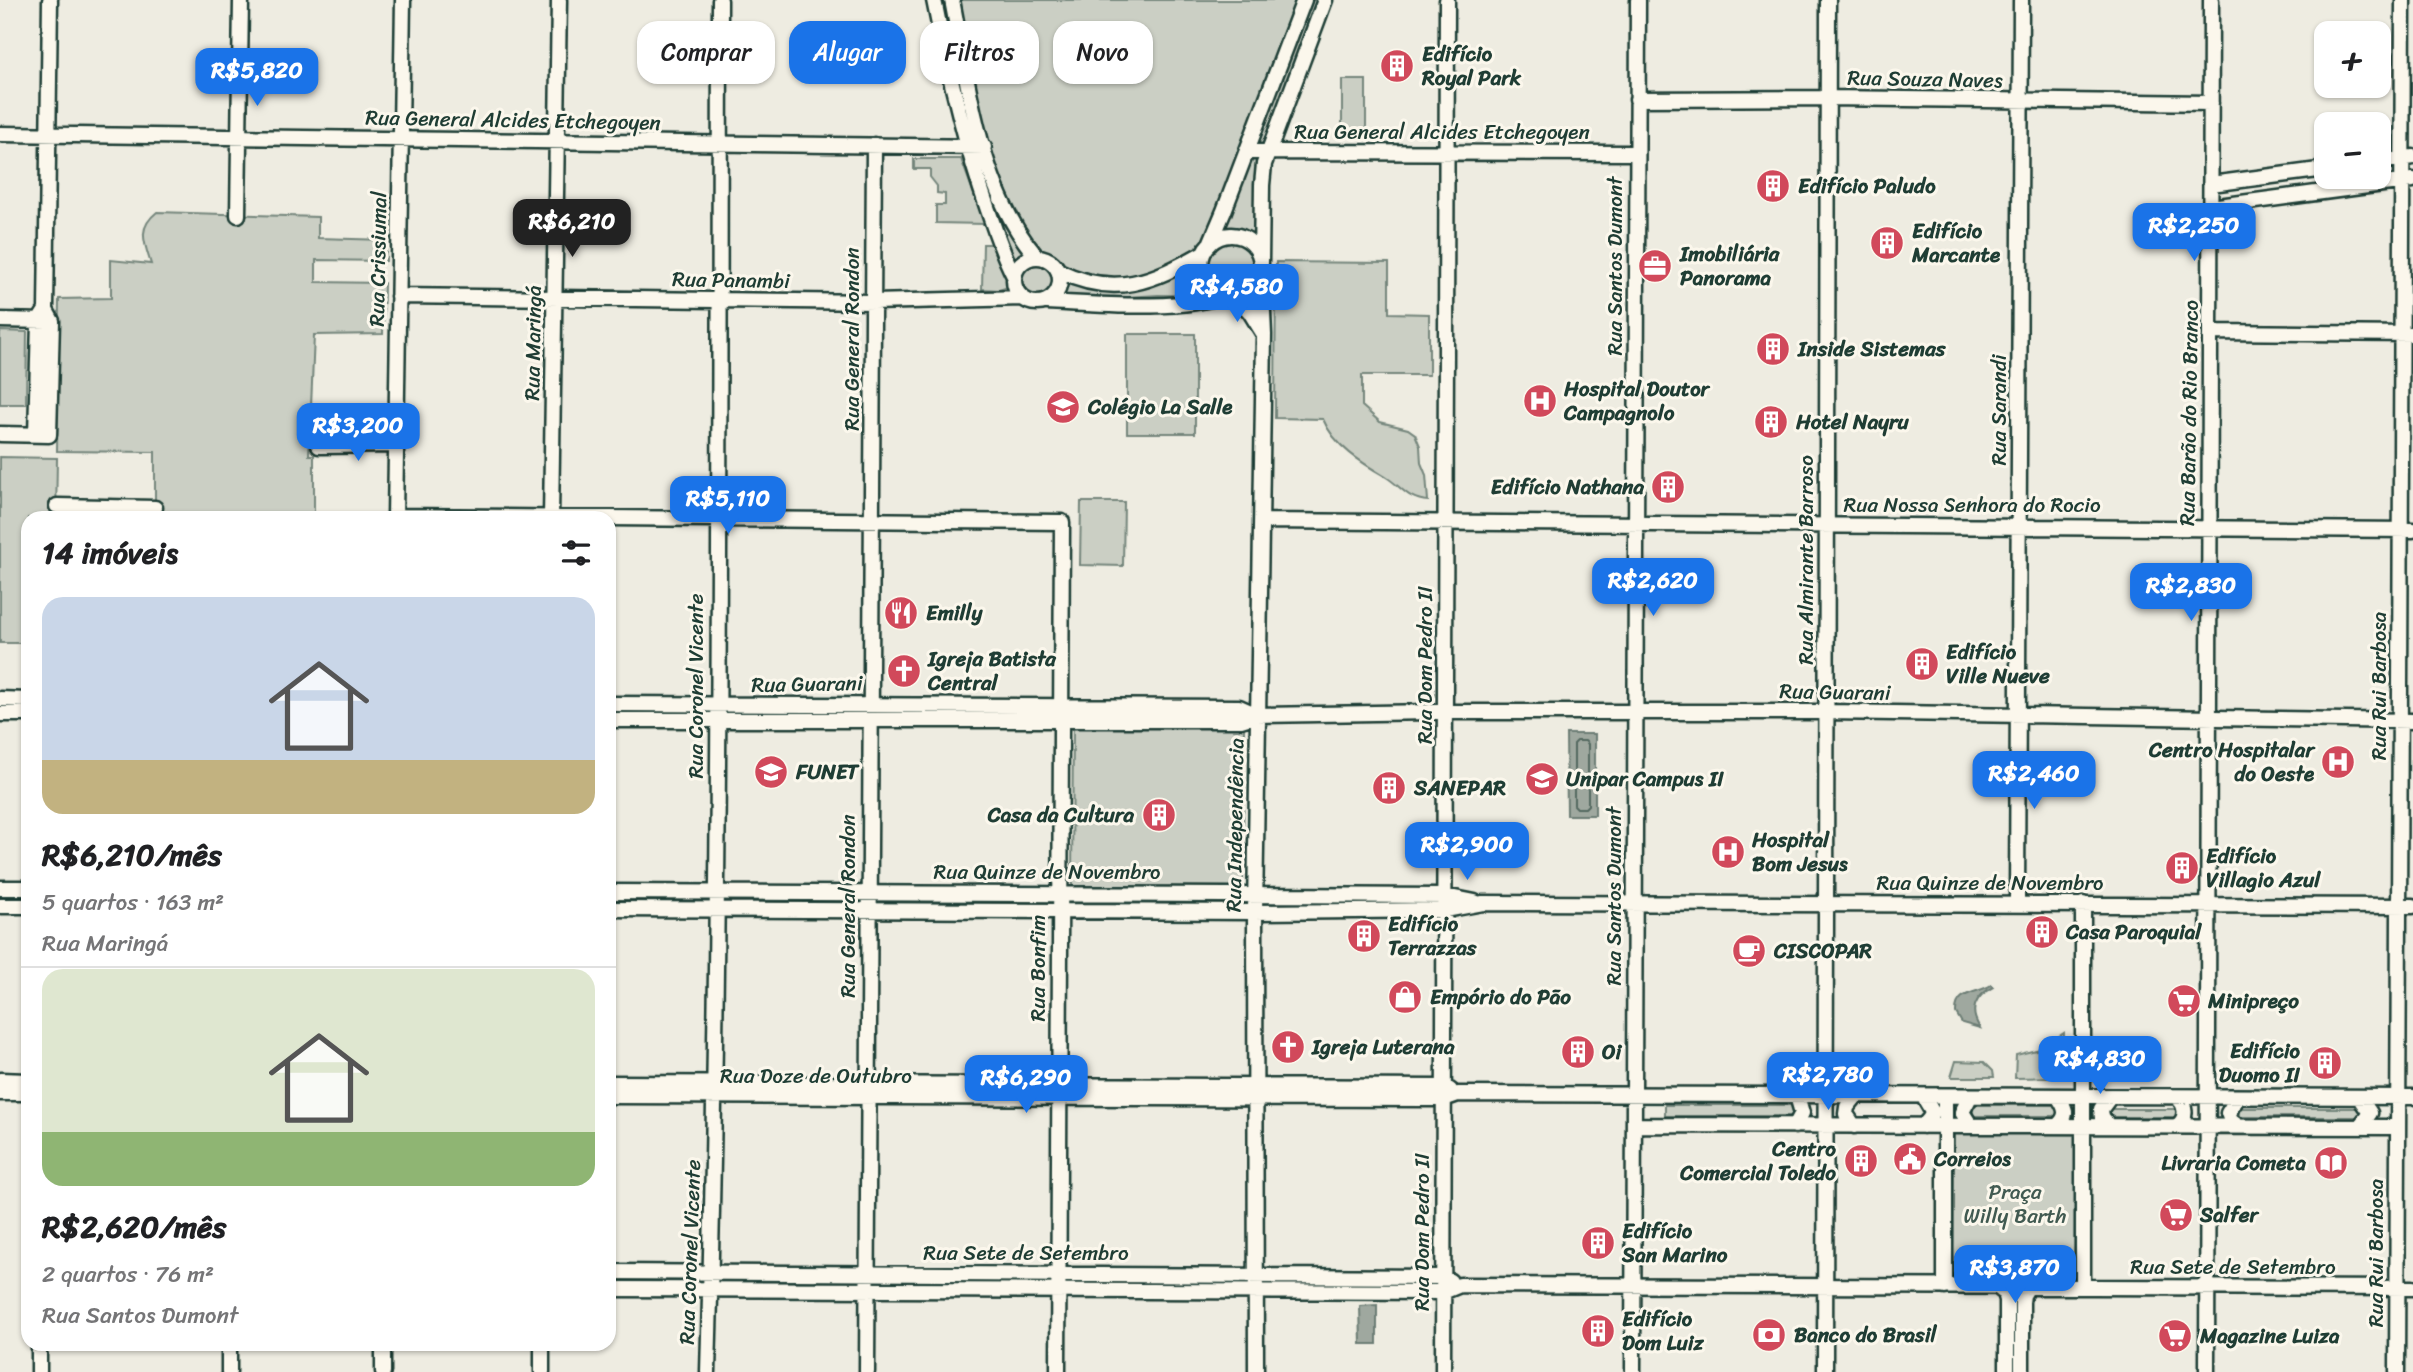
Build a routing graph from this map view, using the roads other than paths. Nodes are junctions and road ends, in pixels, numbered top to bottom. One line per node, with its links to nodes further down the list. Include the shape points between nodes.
1 (50, 0): 21 (street)
2 (240, 0): 22 (street)
3 (403, 0): 23 (street, Rua Crissiumal)
4 (559, 0): 24 (street, Rua Maringá)
5 (720, 0): 25 (street, Rua Coronel Vicente)
6 (934, 0): 27 (street)
7 (952, 0): 28 (street)
8 (1304, 0): 29 (street)
9 (1325, 0): 30 (street)
10 (1447, 0): 31 (street, Rua Dom Pedro II)
11 (1638, 0): 17 (street, Rua Santos Dumont)
12 (1828, 0): 16 (street, Rua Almirante Barroso)
13 (2021, 0): 18 (street, Rua Sarandi)
14 (2211, 0): 19 (street, Rua Barão do Rio Branco)
15 (2403, 0): 33 (street, Rua Rui Barbosa)
16 (1827, 98): 17 (street, Rua Souza Naves); 18 (street, Rua Souza Naves); 74 (street, Rua Almirante Barroso)
17 (1637, 99): 32 (street, Rua Santos Dumont)
18 (2022, 101): 19 (street, Rua Souza Naves); 75 (street, Rua Sarandi)
19 (2211, 103): 37 (street, Rua Barão do Rio Branco)
20 (0, 134): 21 (street, Rua General Alcides Etchegoyen)
21 (47, 134): 22 (street, Rua General Alcides Etchegoyen); 54 (street)
22 (239, 137): 23 (street, Rua General Alcides Etchegoyen); 40 (street)
23 (401, 139): 24 (street, Rua General Alcides Etchegoyen); 48 (street, Rua Crissiumal)
24 (556, 141): 25 (street, Rua General Alcides Etchegoyen); 49 (street, Rua Maringá)
25 (719, 143): 26 (street, Rua General Alcides Etchegoyen); 51 (street, Rua Coronel Vicente)
26 (874, 145): 27 (street, Rua General Alcides Etchegoyen); 52 (street, Rua General Rondon)
27 (967, 147): 28 (street, Rua General Alcides Etchegoyen); 45 (street)
28 (984, 147): 42 (street, via 1018,232)
29 (1247, 152): 30 (street, Rua General Alcides Etchegoyen); 41 (street)
30 (1269, 152): 31 (street, Rua General Alcides Etchegoyen); 43 (street, via 1262,185)
31 (1448, 152): 32 (street, Rua General Alcides Etchegoyen); 72 (street, Rua Dom Pedro II)
32 (1637, 153): 73 (street, Rua Santos Dumont)
33 (2408, 158): 36 (street, Rua Rui Barbosa)
34 (2314, 171): 35 (street)
35 (2295, 173): 37 (street); 38 (street, via 2270,183 2238,187)
36 (2408, 181): 38 (street); 57 (street, Rua Rui Barbosa)
37 (2211, 184): 39 (street, Rua Barão do Rio Branco)
38 (2239, 203): 39 (street)
39 (2211, 207): 56 (street, Rua Barão do Rio Branco)
40 (238, 215)
41 (1206, 248): 43 (street, via 1220,237 1235,236 1245,239); 44 (street, via 1161,276 1129,285 1091,283); 47 (street, via 1201,271 1204,280)
42 (1037, 257): 44 (street, via 1052,262); 45 (street, via 1025,261)
43 (1261, 263): 46 (street)
44 (1059, 271): 53 (street, via 1060,285)
45 (1014, 276): 50 (street)
46 (1258, 278): 47 (street, via 1250,288); 58 (street, Rua Independência)
47 (1230, 295): 53 (street, via 1177,304); 58 (street, via 1250,312)
48 (398, 296): 49 (street, Rua Panambi); 60 (street, Rua Crissiumal)
49 (554, 298): 51 (street, Rua Panambi); 67 (street, Rua Maringá)
50 (1021, 298): 52 (street, Rua Panambi); 53 (street)
51 (719, 300): 52 (street, Rua Panambi); 69 (street, Rua Coronel Vicente)
52 (874, 302): 70 (street, Rua General Rondon)
53 (1047, 302)
54 (46, 317): 55 (street); 59 (street, via 49,435)
55 (0, 320)
56 (2211, 332): 57 (street); 76 (street, Rua Barão do Rio Branco)
57 (2407, 334): 77 (street, Rua Rui Barbosa)
58 (1264, 335): 71 (street, Rua Independência)
59 (0, 434)
60 (396, 445): 61 (street); 66 (street, Rua Crissiumal)
61 (319, 446)
62 (57, 506): 64 (street)
63 (155, 508): 65 (street)
64 (101, 511)
65 (121, 511)
66 (395, 511)
67 (551, 511)
68 (616, 517): 69 (street)
69 (718, 518): 70 (street); 83 (street, Rua Coronel Vicente)
70 (871, 520): 82 (street, Rua General Rondon); 84 (street, Rua Bonfim, via 1062,522)
71 (1261, 521): 72 (street, Rua Nossa Senhora do Rocio); 90 (street, Rua Independência)
72 (1447, 522): 73 (street, Rua Nossa Senhora do Rocio); 85 (street, Rua Dom Pedro II)
73 (1636, 524): 74 (street, Rua Nossa Senhora do Rocio); 86 (street, Rua Santos Dumont)
74 (1827, 526): 75 (street, Rua Nossa Senhora do Rocio); 87 (street, Rua Almirante Barroso)
75 (2019, 526): 76 (street, Rua Nossa Senhora do Rocio); 91 (street, Rua Sarandi)
76 (2208, 527): 77 (street, Rua Nossa Senhora do Rocio); 92 (street, Rua Barão do Rio Branco)
77 (2407, 530): 78 (street, Rua Rui Barbosa)
78 (2407, 588): 97 (street, Rua Rui Barbosa)
79 (0, 699): 80 (street)
80 (21, 699)
81 (616, 704): 83 (street, Rua Guarani)
82 (871, 704): 83 (street, Rua Guarani); 84 (street, Rua Guarani); 95 (street, Rua General Rondon)
83 (717, 705): 94 (street, Rua Coronel Vicente)
84 (1061, 706): 90 (street, Rua Guarani, via 1239,707); 96 (street, Rua Bonfim)
85 (1446, 712): 86 (street, Rua Guarani); 90 (street, Rua Guarani); 105 (street, Rua Dom Pedro II)
86 (1635, 712): 87 (street, Rua Guarani); 106 (street, Rua Santos Dumont)
87 (1828, 712): 91 (street, Rua Guarani); 107 (street, Rua Almirante Barroso)
88 (0, 714): 89 (street)
89 (21, 714)
90 (1257, 715): 96 (street, Rua Guarani, via 1241,720); 104 (street, Rua Independência)
91 (2018, 716): 92 (street, Rua Guarani); 108 (street, Rua Sarandi)
92 (2208, 719): 97 (street, Rua Guarani); 110 (street, Rua Barão do Rio Branco)
93 (616, 720): 94 (street, Rua Guarani)
94 (717, 721): 95 (street, Rua Guarani); 101 (street, Rua Coronel Vicente)
95 (871, 721): 96 (street, Rua Guarani); 102 (street, Rua General Rondon)
96 (1061, 721): 103 (street, Rua Bonfim)
97 (2407, 721): 113 (street, Rua Rui Barbosa)
98 (0, 888): 99 (street)
99 (21, 888)
100 (616, 892): 101 (street, Rua Quinze de Novembro)
101 (718, 892): 102 (street, Rua Quinze de Novembro); 115 (street, Rua Coronel Vicente)
102 (870, 892): 103 (street, Rua Quinze de Novembro); 116 (street, Rua General Rondon)
103 (1060, 893): 104 (street, Rua Quinze de Novembro); 117 (street, Rua Bonfim)
104 (1255, 894): 105 (street, Rua Quinze de Novembro); 118 (street, Rua Independência)
105 (1445, 903): 106 (street, Rua Quinze de Novembro); 118 (street, Rua Quinze de Novembro); 128 (street, Rua Dom Pedro II)
106 (1635, 904): 107 (street, Rua Quinze de Novembro); 130 (street, Rua Santos Dumont)
107 (1827, 904): 108 (street, Rua Quinze de Novembro); 133 (street, Rua Almirante Barroso)
108 (2017, 904): 109 (street, Rua Quinze de Novembro)
109 (2083, 904): 110 (street, Rua Quinze de Novembro); 139 (street)
110 (2208, 905): 113 (street, Rua Quinze de Novembro); 142 (street, Rua Barão do Rio Branco)
111 (0, 906): 112 (street)
112 (21, 906)
113 (2406, 906): 145 (street, Rua Rui Barbosa)
114 (616, 909): 115 (street, Rua Quinze de Novembro)
115 (718, 911): 116 (street, Rua Quinze de Novembro); 122 (street, Rua Coronel Vicente)
116 (870, 911): 117 (street, Rua Quinze de Novembro); 123 (street, Rua General Rondon)
117 (1060, 912): 118 (street, Rua Quinze de Novembro); 124 (street, Rua Bonfim)
118 (1255, 912): 125 (street, Rua Independência)
119 (0, 1080): 120 (street)
120 (21, 1080)
121 (616, 1083): 122 (street)
122 (716, 1090): 123 (street); 129 (street, Rua Doze de Outubro); 163 (street, Rua Coronel Vicente)
123 (867, 1091): 124 (street); 164 (street, Rua General Rondon)
124 (1058, 1091): 125 (street); 165 (street, Rua Bonfim)
125 (1256, 1092): 128 (street); 166 (street, Rua Independência)
126 (0, 1093): 127 (street)
127 (21, 1093)
128 (1448, 1093): 130 (street); 167 (street, Rua Dom Pedro II)
129 (616, 1096)
130 (1635, 1096): 131 (street); 146 (street, Rua Santos Dumont)
131 (1666, 1096): 132 (street); 147 (street, via 1655,1110)
132 (1797, 1096): 133 (street); 148 (street, via 1802,1113)
133 (1826, 1096): 134 (street); 149 (street, Rua Almirante Barroso)
134 (1856, 1096): 135 (street); 150 (street, via 1846,1110)
135 (1923, 1096): 136 (street); 151 (street, via 1932,1111)
136 (1945, 1096): 137 (street); 152 (street)
137 (1970, 1097): 138 (street); 153 (street, via 1962,1112)
138 (2058, 1097): 139 (street); 154 (street, via 2066,1111)
139 (2083, 1097): 140 (street); 155 (street)
140 (2110, 1097): 141 (street); 156 (street, via 2101,1109)
141 (2177, 1097): 142 (street); 157 (street, via 2185,1115)
142 (2207, 1097): 143 (street); 158 (street, Rua Barão do Rio Branco)
143 (2238, 1097): 144 (street); 159 (street, via 2228,1113)
144 (2359, 1097): 145 (street); 160 (street, via 2370,1113)
145 (2406, 1097): 161 (street, Rua Rui Barbosa)
146 (1634, 1125): 147 (street); 168 (street, Rua Santos Dumont)
147 (1664, 1125): 148 (street)
148 (1795, 1126): 149 (street)
149 (1826, 1126): 150 (street); 169 (street, Rua Almirante Barroso)
150 (1854, 1126): 151 (street)
151 (1923, 1126): 152 (street)
152 (1944, 1126): 153 (street); 170 (street)
153 (1971, 1126): 154 (street)
154 (2057, 1126): 155 (street)
155 (2083, 1126): 156 (street); 173 (street)
156 (2109, 1126): 157 (street)
157 (2178, 1126): 158 (street)
158 (2207, 1126): 159 (street); 174 (street, Rua Barão do Rio Branco)
159 (2238, 1126): 160 (street)
160 (2360, 1126): 161 (street)
161 (2398, 1127): 175 (street, Rua Rui Barbosa)
162 (616, 1272): 163 (street, Rua Sete de Setembro)
163 (711, 1273): 164 (street, Rua Sete de Setembro); 178 (street, Rua Coronel Vicente)
164 (866, 1273): 165 (street, Rua Sete de Setembro); 179 (street, Rua General Rondon)
165 (1057, 1273): 166 (street, Rua Sete de Setembro); 180 (street, Rua Bonfim)
166 (1256, 1275): 167 (street, Rua Sete de Setembro); 181 (street, Rua Independência)
167 (1443, 1284): 168 (street, Rua Sete de Setembro); 181 (street, Rua Sete de Setembro); 195 (street, Rua Dom Pedro II)
168 (1633, 1286): 169 (street, Rua Sete de Setembro); 196 (street, Rua Santos Dumont)
169 (1825, 1287): 170 (street, Rua Sete de Setembro); 197 (street, Rua Almirante Barroso)
170 (1945, 1287): 171 (street, Rua Sete de Setembro)
171 (1997, 1287): 172 (street, Rua Sete de Setembro); 182 (street)
172 (2028, 1287): 173 (street, Rua Sete de Setembro); 182 (street)
173 (2083, 1287): 174 (street, Rua Sete de Setembro)
174 (2206, 1288): 175 (street, Rua Sete de Setembro); 200 (street, Rua Barão do Rio Branco)
175 (2397, 1288): 176 (street, Rua Sete de Setembro); 201 (street, Rua Rui Barbosa)
176 (2413, 1288)
177 (616, 1289): 178 (street, Rua Sete de Setembro)
178 (710, 1289): 179 (street, Rua Sete de Setembro); 191 (street, Rua Coronel Vicente)
179 (866, 1290): 180 (street, Rua Sete de Setembro); 192 (street, Rua General Rondon)
180 (1057, 1290): 181 (street, Rua Sete de Setembro); 193 (street, Rua Bonfim)
181 (1256, 1291): 194 (street, Rua Independência)
182 (2015, 1309): 198 (street); 199 (street)
183 (39, 1351): 187 (street)
184 (229, 1351): 188 (street)
185 (383, 1351): 189 (street)
186 (542, 1351): 190 (street)
187 (39, 1372)
188 (229, 1372)
189 (383, 1372)
190 (542, 1372)
191 (708, 1372)
192 (867, 1372)
193 (1058, 1372)
194 (1255, 1372)
195 (1443, 1372)
196 (1633, 1372)
197 (1825, 1372)
198 (2007, 1372)
199 (2022, 1372)
200 (2207, 1372)
201 (2397, 1372)

